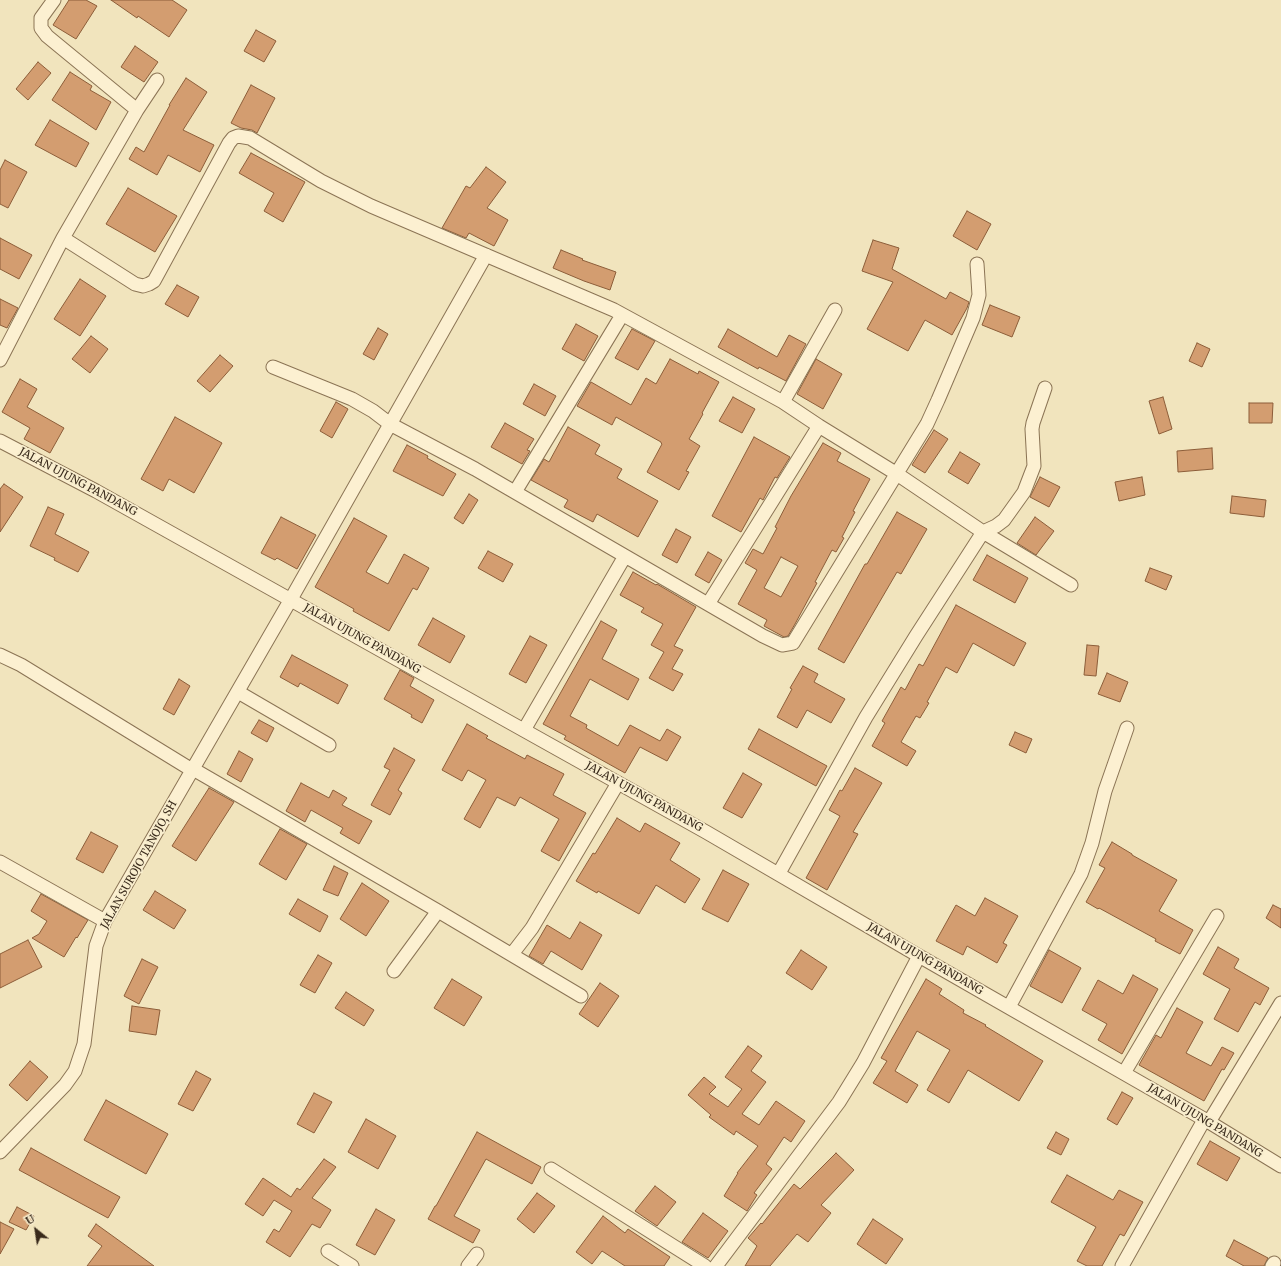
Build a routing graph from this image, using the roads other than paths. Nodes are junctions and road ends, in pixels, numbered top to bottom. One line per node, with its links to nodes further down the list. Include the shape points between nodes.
1 (54, 0): 3 (street, via 41,18 41,28)
2 (157, 80): 3 (street)
3 (137, 110): 4 (street)
4 (63, 238): 5 (street, via 135,284 150,284 154,281 229,143 233,138 244,136 321,181 371,206); 9 (street)
5 (486, 255): 8 (street); 13 (street, JALAN SUROJO TANOJO, SH)
6 (977, 264): 16 (street, via 979,295 973,318 932,412)
7 (835, 310): 12 (street)
8 (622, 315): 12 (street); 17 (street)
9 (0, 360)
10 (273, 367): 13 (street, via 352,399)
11 (1045, 388): 18 (street, via 1033,423 1034,466 1024,492 1004,520)
12 (783, 402): 14 (street)
13 (390, 424): 17 (street); 21 (street, JALAN SUROJO TANOJO, SH)
14 (819, 426): 16 (street); 22 (street)
15 (0, 441): 21 (street, JALAN UJUNG PANDANG)
16 (897, 474): 18 (street); 22 (street, via 793,643 782,645)
17 (515, 492): 19 (street)
18 (984, 532): 20 (street); 31 (street, via 866,717)
19 (625, 556): 22 (street); 26 (street)
20 (1071, 585)
21 (292, 599): 24 (street, JALAN SUROJO TANOJO, SH); 26 (street, JALAN UJUNG PANDANG)
22 (708, 604)
23 (0, 655): 28 (street, via 21,665)
24 (238, 692): 27 (street); 28 (street, JALAN SUROJO TANOJO, SH)
25 (1127, 728): 40 (street, via 1105,791 1081,874)
26 (524, 730): 29 (street, JALAN UJUNG PANDANG)
27 (329, 745)
28 (193, 770): 32 (street); 34 (street, JALAN SUROJO TANOJO, SH)
29 (618, 783): 31 (street, JALAN UJUNG PANDANG); 35 (street, via 532,928)
30 (0, 862): 34 (street)
31 (779, 873): 36 (street, JALAN UJUNG PANDANG)
32 (438, 911): 35 (street); 37 (street)
33 (1217, 916): 41 (street)
34 (105, 921): 43 (street, JALAN SUROJO TANOJO, SH, via 96,946 84,1044 75,1070 65,1086)
35 (512, 954): 38 (street)
36 (919, 956): 40 (street, JALAN UJUNG PANDANG); 51 (street, via 863,1063 839,1102)
37 (394, 972)
38 (581, 996)
39 (1281, 1003): 42 (street)
40 (1009, 1007): 41 (street, JALAN UJUNG PANDANG)
41 (1124, 1073): 42 (street, JALAN UJUNG PANDANG)
42 (1207, 1121): 44 (street, JALAN UJUNG PANDANG); 52 (street)
43 (0, 1152)
44 (1281, 1166)
45 (551, 1169): 50 (street)
46 (328, 1251): 48 (street)
47 (476, 1254): 49 (street)
48 (352, 1266)
49 (468, 1266)
50 (705, 1266)
51 (716, 1266)
52 (1122, 1266)

